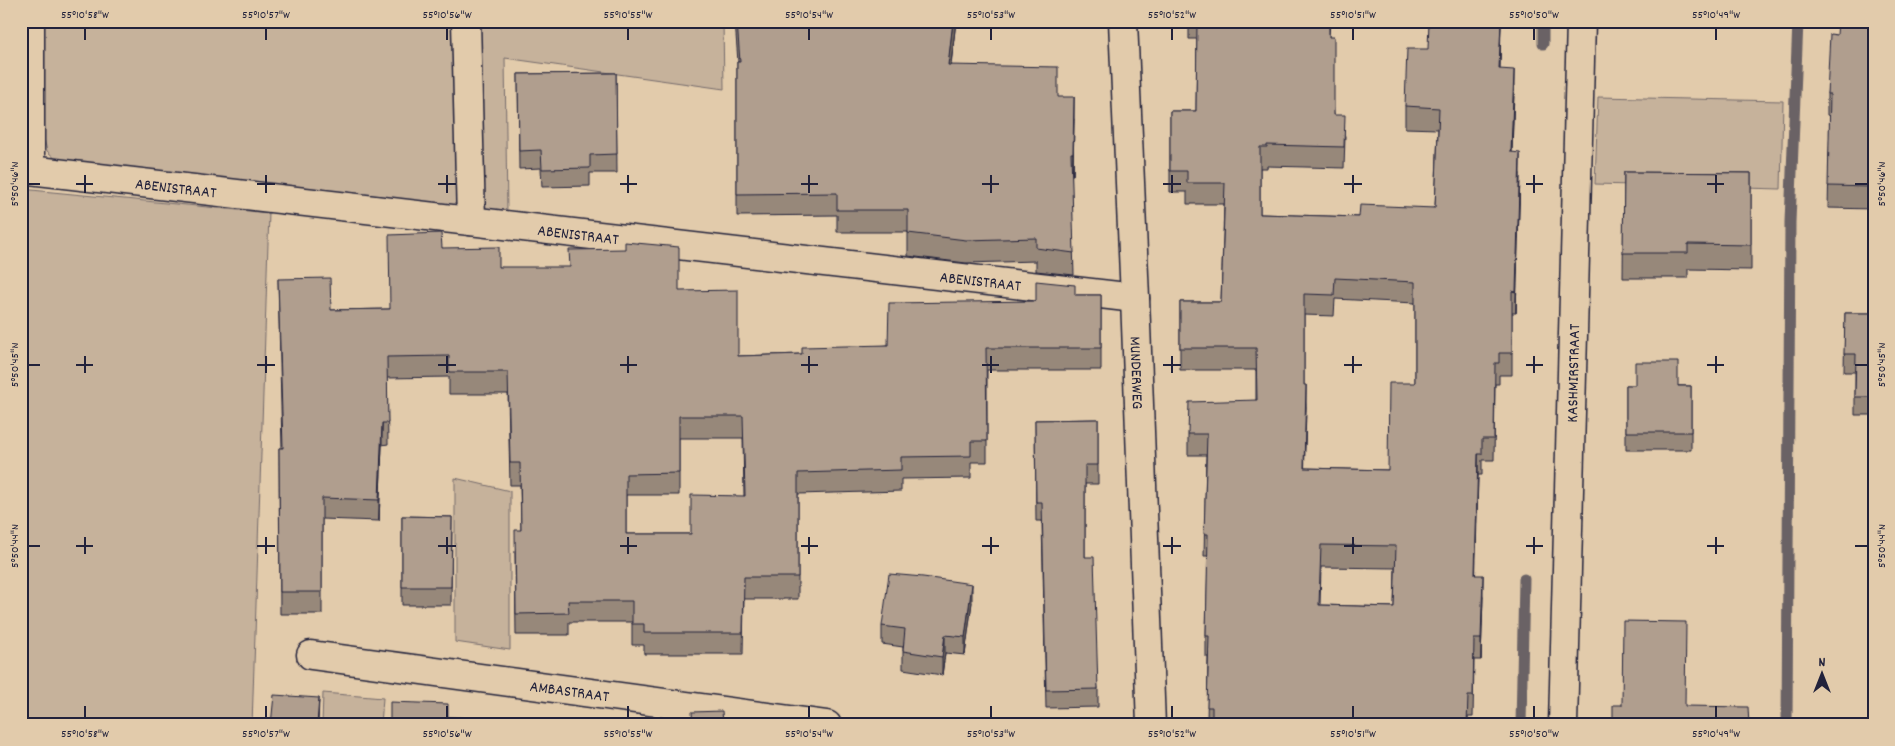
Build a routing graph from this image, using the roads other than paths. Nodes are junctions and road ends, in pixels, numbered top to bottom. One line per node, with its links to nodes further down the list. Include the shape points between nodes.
1 (30, 21): 5 (street)
2 (466, 21): 6 (street)
3 (1123, 21): 7 (street, MUNDERWEG)
4 (1581, 21): 11 (street, KASHMIRSTRAAT)
5 (26, 170): 6 (street, ABENISTRAAT)
6 (471, 221): 7 (street, ABENISTRAAT)
7 (1136, 298): 10 (street, MUNDERWEG)
8 (312, 655): 9 (street, AMBASTRAAT)
9 (827, 725)
10 (1151, 725)
11 (1563, 725)

